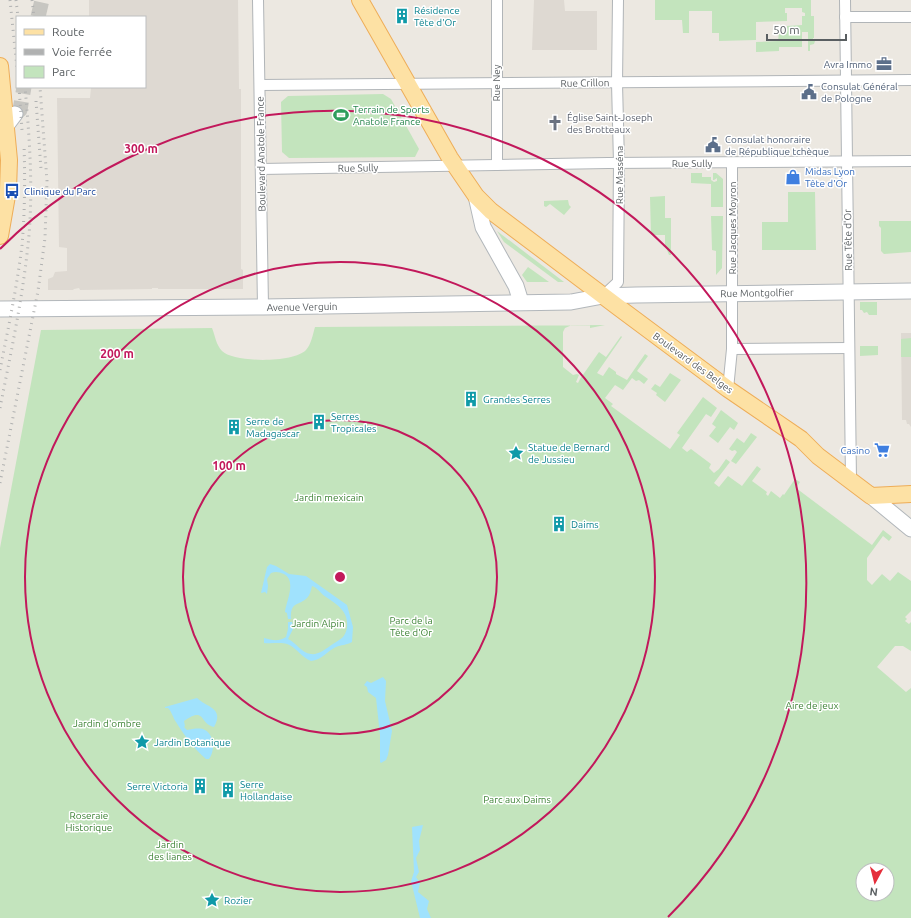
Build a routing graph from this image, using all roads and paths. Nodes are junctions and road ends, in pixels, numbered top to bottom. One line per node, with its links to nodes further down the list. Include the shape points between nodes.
1 (258, 0): 14 (street, Boulevard Anatole France)
2 (360, 0): 12 (main road, Boulevard des Belges)
3 (497, 0): 13 (street, Rue Ney)
4 (618, 0): 11 (street, Rue Masséna)
5 (845, 0): 6 (street, Rue Tête d'Or)
6 (845, 17): 7 (street); 10 (street, Rue Tête d'Or)
7 (911, 17)
8 (0, 66): 25 (main road, via 10,120 8,190)
9 (911, 80): 10 (street, Rue Crillon)
10 (846, 81): 11 (street, Rue Crillon); 16 (street, Rue Tête d'Or)
11 (617, 83): 13 (street, Rue Crillon); 18 (street, Rue Masséna)
12 (407, 84): 13 (street, Rue Crillon); 14 (street, Rue Crillon); 22 (main road, Boulevard des Belges)
13 (496, 84): 21 (street, Rue Ney)
14 (260, 85): 23 (street, Boulevard Anatole France)
15 (0, 159): 20 (main road)
16 (848, 161): 17 (street, Rue Sully); 19 (street, Rue Sully); 27 (street, Rue Tête d'Or)
17 (911, 161)
18 (619, 163): 19 (street, Rue Sully); 21 (street, Rue Sully); 29 (street, Rue Masséna, via 618,282)
19 (732, 163): 28 (street, Rue Jacques Moyron)
20 (0, 164)
21 (497, 165): 22 (street, Rue Sully)
22 (455, 166): 23 (street, Rue Sully); 24 (main road, Boulevard des Belges)
23 (261, 169): 31 (street, Boulevard Anatole France)
24 (476, 196): 29 (main road, Boulevard des Belges, via 491,211); 30 (main road, Boulevard des Belges, via 483,227 516,286)
25 (0, 236)
26 (911, 291): 27 (main road, Rue Montgolfier)
27 (849, 292): 28 (main road, Rue Montgolfier); 33 (street, Rue Tête d'Or)
28 (732, 293): 29 (main road, Rue Montgolfier); 34 (street, Rue Jacques Moyron)
29 (603, 296): 30 (main road, Avenue Verguin, via 571,302); 35 (main road, Boulevard des Belges)
30 (521, 302): 31 (main road, Avenue Verguin)
31 (262, 307): 32 (main road, Avenue Verguin)
32 (0, 309)
33 (849, 348): 34 (street); 36 (street, Rue Tête d'Or)
34 (732, 349): 35 (street, Rue Jacques Moyron)
35 (728, 388): 36 (main road, Boulevard des Belges, via 800,439)
36 (850, 480): 38 (main road, Boulevard des Belges)
37 (911, 494): 38 (main road)
38 (871, 496): 39 (main road, Boulevard des Belges)
39 (911, 529)

